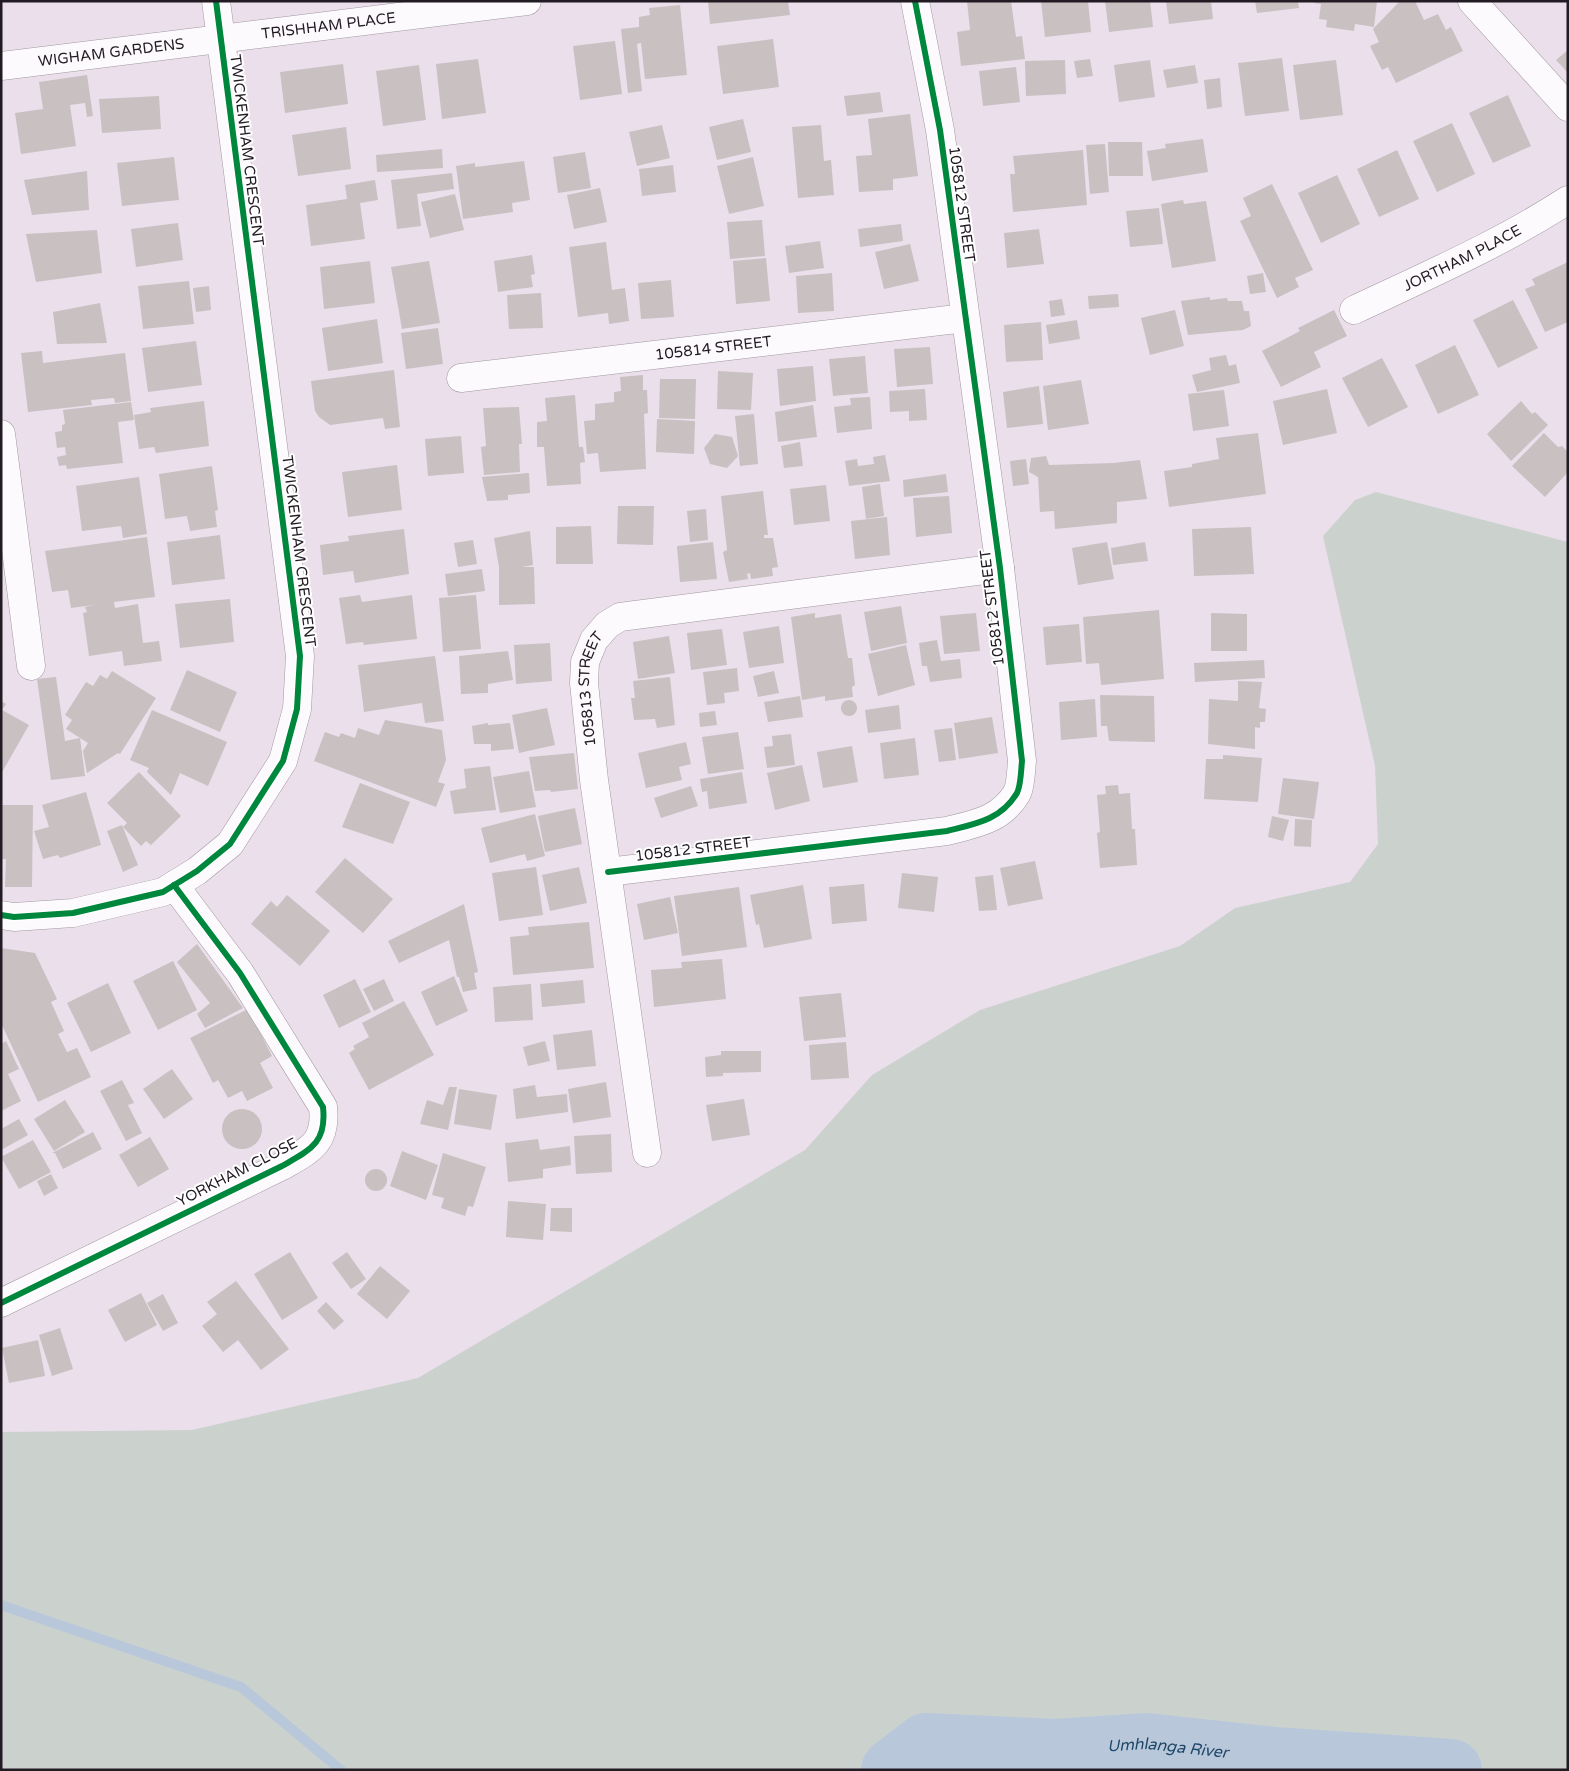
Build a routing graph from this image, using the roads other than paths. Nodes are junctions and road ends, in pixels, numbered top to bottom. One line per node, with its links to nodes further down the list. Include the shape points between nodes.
1 (216, 1): 5 (street, TWICKENHAM CRESCENT)
2 (527, 1): 5 (street, TRISHHAM PLACE)
3 (915, 1): 10 (street, 105812 STREET, via 940,130)
4 (1472, 1): 7 (street)
5 (220, 37): 6 (street, WIGHAM GARDENS); 16 (street, TWICKENHAM CRESCENT, via 300,656 297,709 283,761 230,844)
6 (1, 66)
7 (1568, 107)
8 (1568, 200): 9 (street, JORTHAM PLACE, via 1484,248)
9 (1354, 310)
10 (965, 318): 11 (street, 105814 STREET); 13 (street, 105812 STREET)
11 (461, 378)
12 (1, 434): 14 (street)
13 (1000, 568): 15 (street, 105812 STREET, via 1022,761 1018,792 987,822 947,831); 15 (street, 105813 STREET, via 620,617 607,625 594,640 585,662 584,683)
14 (31, 666)
15 (608, 872): 18 (street, 105813 STREET)
16 (174, 885): 17 (street, TWICKENHAM CRESCENT, via 163,892 73,913); 19 (street, YORKHAM CLOSE, via 240,974 322,1107 325,1124 320,1140 282,1166)
17 (1, 915)
18 (647, 1153)
19 (1, 1303)

